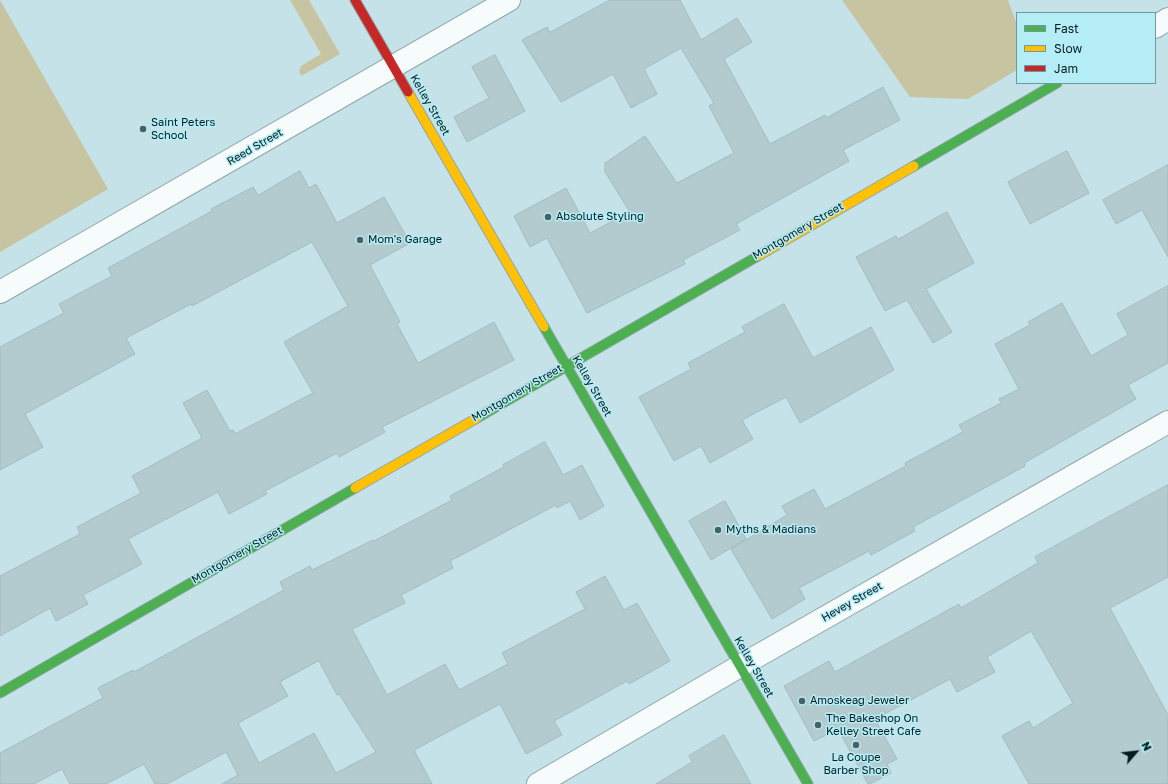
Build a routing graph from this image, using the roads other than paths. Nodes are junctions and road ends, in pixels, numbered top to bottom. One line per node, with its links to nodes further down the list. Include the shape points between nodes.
1 (355, 0): 5 (street, Kelley Street)
2 (509, 0): 5 (street, Reed Street)
3 (1168, 19): 4 (street)
4 (1156, 25)
5 (394, 68): 7 (street, Reed Street); 8 (street, Kelley Street)
6 (1055, 84): 8 (street, Montgomery Street)
7 (0, 292)
8 (566, 365): 10 (street, Kelley Street); 11 (street, Montgomery Street)
9 (1168, 422): 10 (street, Hevey Street)
10 (740, 666): 12 (street, Hevey Street); 13 (street, Kelley Street)
11 (0, 692)
12 (538, 784)
13 (808, 784)

